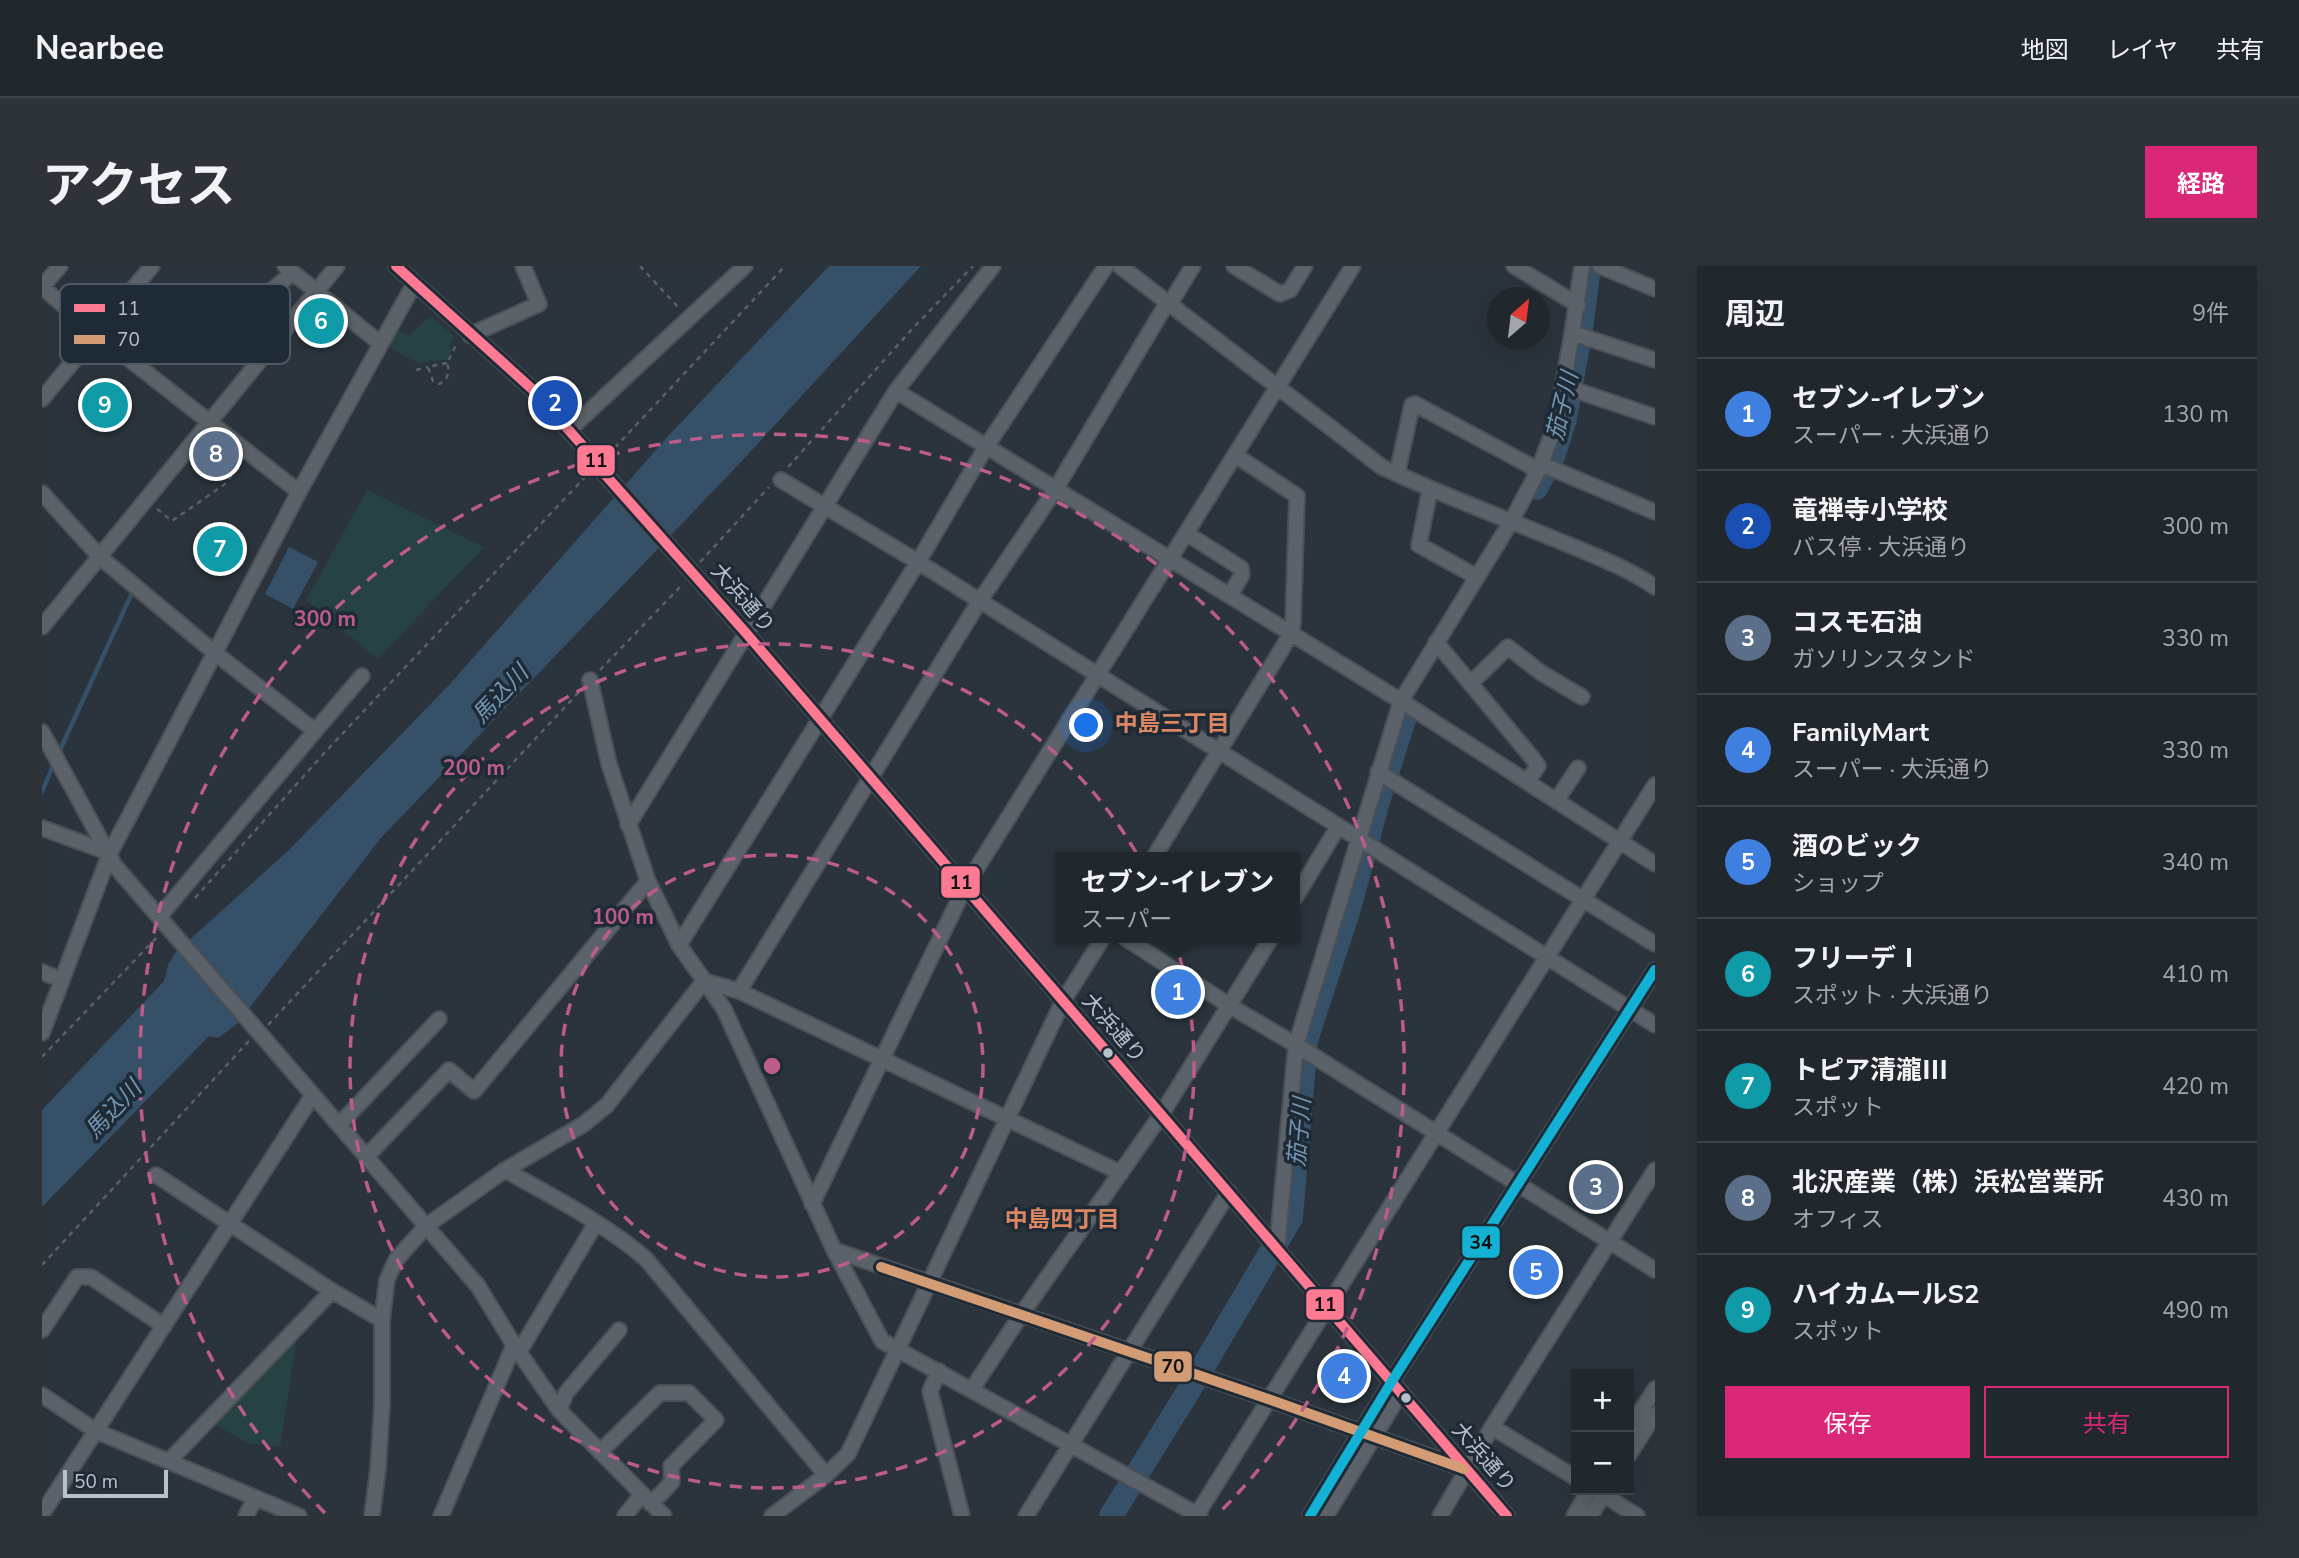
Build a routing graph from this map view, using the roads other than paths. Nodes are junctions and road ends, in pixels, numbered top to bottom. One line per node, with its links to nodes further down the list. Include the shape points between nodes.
1 (60, 266): 21 (street)
2 (152, 266): 18 (street)
3 (337, 266): 23 (street)
4 (396, 266): 20 (street)
5 (523, 266): 29 (street, via 539,304)
6 (745, 266): 41 (street)
7 (993, 266): 37 (street)
8 (1106, 266): 42 (street)
9 (1119, 266): 25 (street)
10 (1193, 266): 25 (street)
11 (1234, 266): 12 (street, via 1280,294 1290,290)
12 (1305, 266)
13 (1353, 266): 35 (street)
14 (1514, 266): 26 (street)
15 (1581, 266): 26 (street)
16 (1600, 266): 22 (street)
17 (288, 270): 19 (street); 23 (street)
18 (137, 284)
19 (275, 284)
20 (414, 284): 29 (street); 30 (street)
21 (42, 287): 24 (street)
22 (1655, 289)
23 (316, 292): 27 (street); 30 (street)
24 (60, 302)
25 (1168, 304): 35 (street); 48 (street)
26 (1577, 305): 28 (street)
27 (290, 324)
28 (1578, 334): 31 (street); 36 (street)
29 (465, 336): 41 (street, via 532,389)
30 (381, 344): 49 (street)
31 (1655, 360)
32 (72, 364): 38 (street)
33 (135, 364): 40 (street)
34 (257, 364): 40 (street)
35 (1275, 387): 43 (street); 45 (street, via 1364,455)
36 (1568, 387): 39 (street); 44 (street)
37 (896, 391): 42 (street); 51 (street)
38 (42, 399)
39 (1655, 417)
40 (209, 423): 49 (street); 55 (street)
41 (569, 429): 63 (street, 大浜通り)
42 (986, 447): 48 (street); 57 (street)
43 (1235, 455): 54 (street); 64 (street, via 1299,500)
44 (1543, 468): 45 (street, via 1529,465 1415,404); 52 (street); 53 (street)
45 (1397, 474): 47 (street)
46 (778, 479): 51 (street)
47 (1430, 489): 53 (street); 58 (street, via 1419,545)
48 (1055, 490): 56 (street); 61 (street)
49 (299, 492): 66 (street)
50 (42, 493): 55 (street)
51 (826, 505): 57 (street); 63 (street)
52 (1655, 512)
53 (1516, 522): 58 (street); 59 (street)
54 (1186, 533): 56 (street); 60 (street, via 1241,568 1242,575)
55 (100, 556): 62 (street); 66 (street)
56 (1170, 557): 60 (street); 68 (street)
57 (918, 562): 61 (street); 73 (street)
58 (1477, 577): 65 (street)
59 (1655, 587)
60 (1230, 595): 64 (street)
61 (979, 602): 68 (street); 79 (street)
62 (42, 627)
63 (746, 633): 73 (street, 大浜通り); 83 (street)
64 (1291, 634): 72 (street); 76 (street)
65 (1436, 642): 70 (street); 72 (street)
66 (215, 653): 74 (street); 89 (street)
67 (362, 676): 74 (street)
68 (1098, 676): 76 (street); 92 (street)
69 (590, 680): 83 (street)
70 (1471, 683): 71 (street, via 1508,647); 80 (street, via 1538,766)
71 (1582, 697)
72 (1401, 701): 78 (street); 80 (street)
73 (820, 718): 79 (street, 大浜通り); 100 (street)
74 (315, 731): 95 (street)
75 (42, 732): 89 (street)
76 (1220, 752): 84 (street); 88 (street)
77 (1578, 768): 82 (street)
78 (1378, 772): 86 (street); 94 (street)
79 (871, 777): 92 (street, 大浜通り); 106 (street)
80 (1527, 782): 82 (street)
81 (1655, 785): 87 (street)
82 (1556, 801): 87 (street)
83 (628, 825): 91 (street)
84 (1338, 827): 86 (street); 93 (street)
85 (42, 828): 89 (street)
86 (1357, 839): 101 (street); 113 (street)
87 (1619, 841): 90 (street); 94 (street)
88 (1157, 852)
89 (110, 853): 95 (street, via 115,866); 104 (street)
90 (1655, 864)
91 (648, 881): 100 (street); 120 (street, via 474,1091 449,1070)
92 (965, 887): 107 (street, 大浜通り); 114 (street)
93 (1300, 890)
94 (1584, 899): 99 (street); 101 (street)
95 (163, 922): 115 (street)
96 (1100, 943): 107 (street)
97 (1133, 943): 108 (street)
98 (1268, 943): 108 (street)
99 (1655, 944)
100 (679, 945): 105 (street)
101 (1549, 958): 109 (street); 119 (street)
102 (1655, 970): 109 (street)
103 (42, 972): 104 (street)
104 (62, 979): 112 (street)
105 (704, 981): 106 (street); 121 (street, via 607,1105 584,1124); 127 (street, via 724,1009)
106 (739, 991): 114 (street)
107 (1063, 1001): 116 (street, 大浜通り); 117 (street)
108 (1230, 1006): 113 (street); 116 (street)
109 (1630, 1008): 111 (street); 125 (street)
110 (439, 1019): 118 (street)
111 (1655, 1025)
112 (42, 1033)
113 (1296, 1045): 119 (street); 132 (street)
114 (883, 1060): 117 (street); 127 (street)
115 (313, 1095): 118 (street); 128 (street)
116 (1161, 1115): 123 (street); 126 (street, 大浜通り)
117 (1007, 1119): 123 (street); 135 (street)
118 (340, 1124): 120 (street)
119 (1436, 1133): 125 (street); 137 (street)
120 (366, 1157): 130 (street)
121 (505, 1170): 129 (street); 130 (street)
122 (1655, 1170): 131 (street)
123 (1121, 1173): 138 (street)
124 (156, 1175): 128 (street)
125 (1517, 1183): 131 (street); 147 (street)
126 (1228, 1192): 132 (street, 大浜通り); 145 (street)
127 (812, 1204): 133 (street)
128 (230, 1222): 136 (street); 140 (street)
129 (596, 1223): 143 (street); 163 (street, via 646,1259)
130 (426, 1226): 139 (street, via 396,1260 387,1280); 143 (street, via 478,1286)
131 (1610, 1243): 134 (street); 155 (street)
132 (1278, 1248): 137 (street, 大浜通り)
133 (834, 1250): 135 (street); 144 (street, via 882,1341)
134 (1655, 1270)
135 (930, 1284): 138 (street); 144 (street)
136 (332, 1291): 139 (street); 161 (street)
137 (1328, 1308): 147 (street, 大浜通り); 151 (street)
138 (1021, 1315): 145 (street); 148 (street)
139 (382, 1320): 173 (street, via 382,1405)
140 (172, 1322): 141 (street, via 91,1277 77,1277); 156 (street)
141 (42, 1330)
142 (619, 1330): 152 (street, via 566,1393)
143 (517, 1349): 152 (street); 174 (street)
144 (899, 1350): 146 (street); 163 (street, via 848,1454)
145 (1128, 1351): 151 (street); 158 (street)
146 (939, 1371): 148 (street); 178 (street, via 930,1391)
147 (1396, 1386): 157 (street); 162 (street, 大浜通り)
148 (972, 1389): 158 (street)
149 (1655, 1389): 154 (street)
150 (42, 1395): 156 (street)
151 (1271, 1400): 157 (street); 180 (street)
152 (559, 1410): 160 (street)
153 (1655, 1414): 159 (street)
154 (1634, 1421)
155 (1492, 1427): 162 (street); 164 (street)
156 (96, 1431): 161 (street); 170 (street)
157 (1368, 1434): 162 (street); 181 (street); 182 (street)
158 (1070, 1444): 179 (street); 180 (street)
159 (1634, 1447)
160 (600, 1452): 169 (street); 169 (street, via 660,1394 689,1393 716,1420 671,1466 672,1482)
161 (169, 1461): 168 (street)
162 (1466, 1470): 183 (street); 184 (street, 大浜通り)
163 (826, 1475): 177 (street)
164 (1571, 1475)
165 (1595, 1495): 185 (street)
166 (1598, 1495): 186 (street)
167 (1605, 1495): 187 (street)
168 (254, 1498): 171 (street); 172 (street)
169 (646, 1499): 175 (street); 176 (street)
170 (42, 1514)
171 (246, 1516)
172 (299, 1516)
173 (373, 1516)
174 (441, 1516)
175 (625, 1516)
176 (664, 1516)
177 (772, 1516)
178 (962, 1516)
179 (1026, 1516)
180 (1198, 1516)
181 (1310, 1516)
182 (1326, 1516)
183 (1440, 1516)
184 (1507, 1516)
185 (1574, 1516)
186 (1590, 1516)
187 (1637, 1516)

